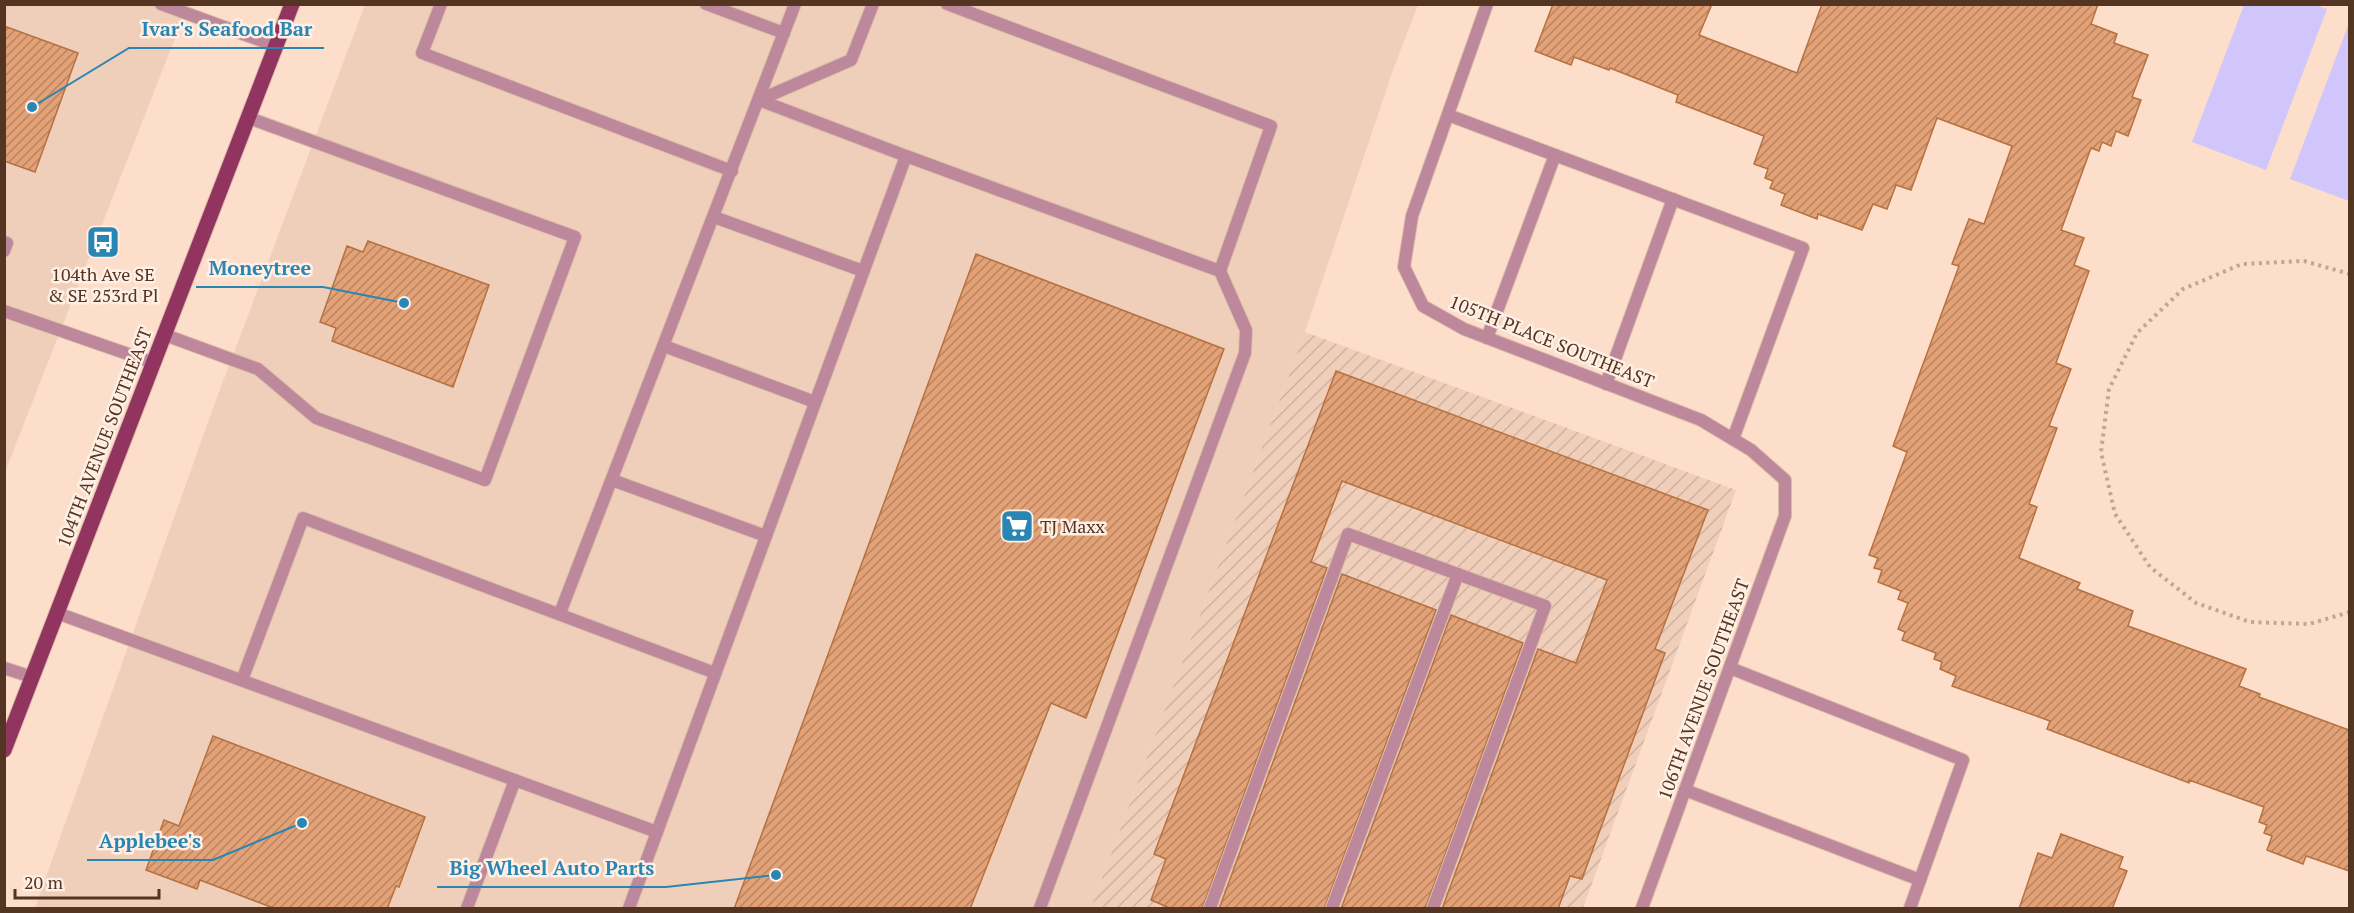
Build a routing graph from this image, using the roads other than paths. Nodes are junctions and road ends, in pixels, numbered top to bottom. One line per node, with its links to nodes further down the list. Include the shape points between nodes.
1 (161, 4): 11 (street)
2 (292, 4): 11 (main road, 104TH AVENUE SOUTHEAST)
3 (441, 4): 17 (street, via 422,53)
4 (706, 4): 9 (street)
5 (795, 4): 10 (street)
6 (873, 4): 12 (street, via 851,60)
7 (947, 4): 23 (street, via 1271,126)
8 (1487, 4): 13 (street, 105TH PLACE SOUTHEAST)
9 (732, 9): 10 (street)
10 (784, 33): 12 (street)
11 (276, 46): 14 (main road, 104TH AVENUE SOUTHEAST)
12 (759, 100): 16 (street); 17 (street)
13 (1448, 114): 15 (street); 26 (street, 105TH PLACE SOUTHEAST, via 1412,216 1404,267 1423,306)
14 (249, 118): 25 (main road, 104TH AVENUE SOUTHEAST); 25 (street, via 575,237 485,480 316,418 258,369)
15 (1555, 155): 18 (street); 26 (street)
16 (906, 156): 22 (street); 23 (street)
17 (732, 171): 19 (street)
18 (1673, 199): 29 (street); 31 (street, via 1803,248)
19 (714, 217): 22 (street); 27 (street)
20 (4, 242): 21 (street)
21 (4, 251)
22 (863, 271): 30 (street)
23 (1220, 271): 50 (street, via 1246,330 1245,353)
24 (4, 311): 28 (street)
25 (165, 335): 28 (main road, 104TH AVENUE SOUTHEAST)
26 (1487, 338): 29 (street, 105TH PLACE SOUTHEAST)
27 (664, 346): 30 (street); 32 (street)
28 (154, 363): 36 (main road, 104TH AVENUE SOUTHEAST)
29 (1606, 384): 31 (street, 105TH PLACE SOUTHEAST, via 1701,420)
30 (815, 402): 34 (street)
31 (1733, 439): 33 (street, 105TH PLACE SOUTHEAST)
32 (612, 480): 34 (street); 37 (street)
33 (1785, 480): 39 (street, 106TH AVENUE SOUTHEAST, via 1785,516)
34 (766, 536): 40 (street)
35 (1458, 574): 51 (street, via 1348,534); 52 (street); 53 (street, via 1545,606)
36 (57, 613): 41 (main road, 104TH AVENUE SOUTHEAST); 42 (street)
37 (560, 613): 40 (street); 42 (street, via 303,518)
38 (4, 668): 41 (street)
39 (1730, 668): 45 (street, 106TH AVENUE SOUTHEAST); 47 (street, via 1964,760)
40 (715, 673): 46 (street)
41 (32, 677): 43 (main road, 104TH AVENUE SOUTHEAST)
42 (242, 680): 44 (street)
43 (4, 750)
44 (514, 780): 46 (street); 48 (street)
45 (1685, 790): 47 (street); 54 (street, 106TH AVENUE SOUTHEAST)
46 (657, 832): 49 (street)
47 (1920, 880): 55 (street)
48 (467, 909)
49 (629, 909)
50 (1040, 909)
51 (1210, 909)
52 (1332, 909)
53 (1433, 909)
54 (1642, 909)
55 (1910, 909)

